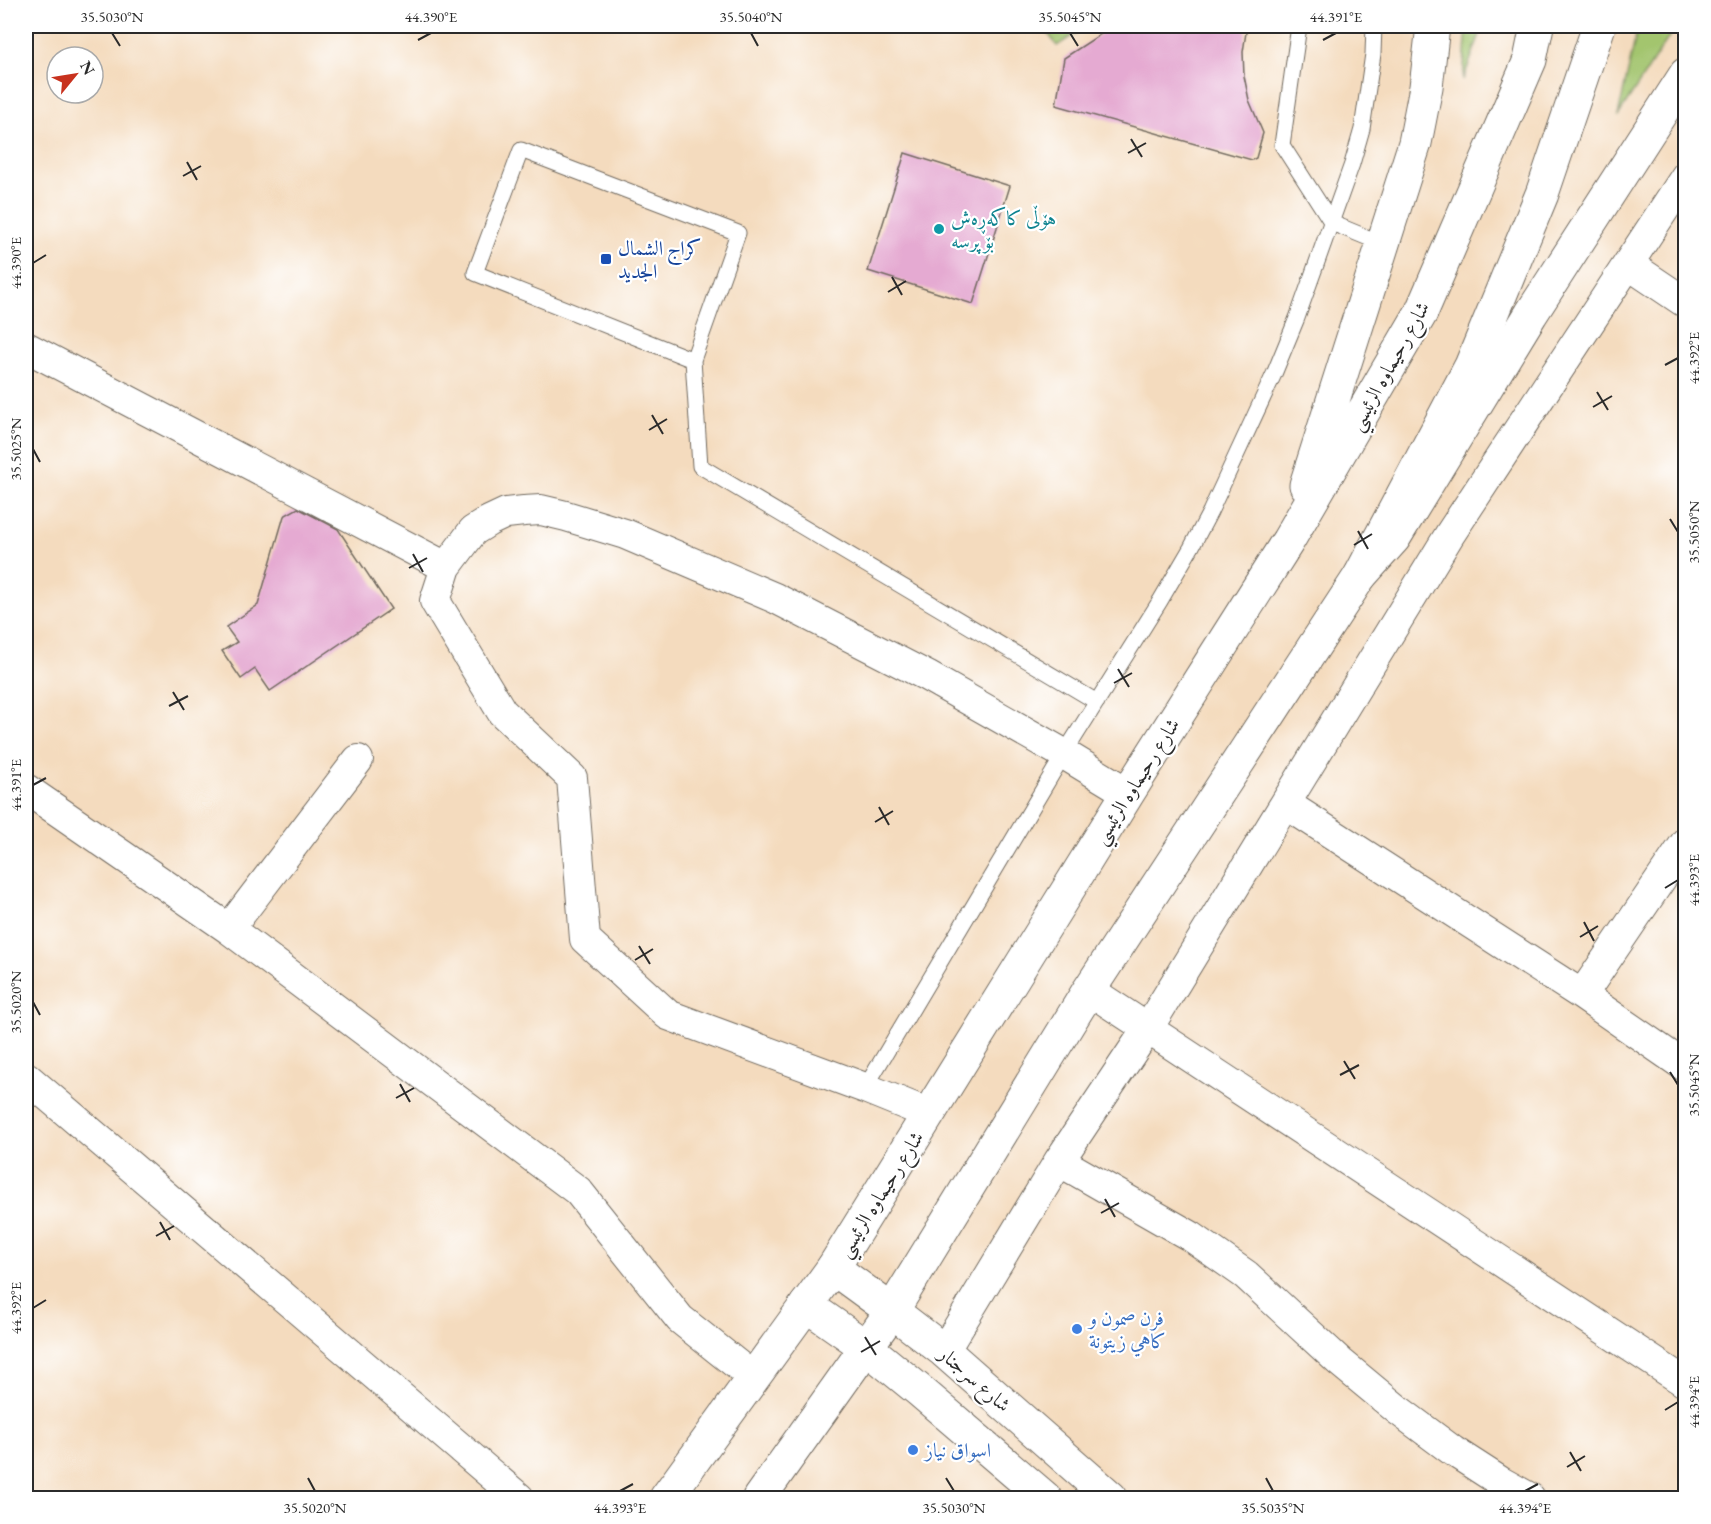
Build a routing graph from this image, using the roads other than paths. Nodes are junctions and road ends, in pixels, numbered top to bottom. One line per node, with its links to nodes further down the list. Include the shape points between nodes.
1 (1299, 26): 8 (lane, via 1281,145)
2 (1374, 26): 8 (lane, via 1362,129)
3 (1433, 26): 9 (main road, via 1415,143)
4 (1537, 26): 14 (main road, شارع رحيماوه الرئيسي, via 1530,60 1421,313)
5 (1599, 26): 16 (main road, via 1542,194 1471,366)
6 (1686, 74): 16 (main road, via 1531,314 1394,538)
7 (1686, 176): 10 (street)
8 (1332, 223): 9 (lane); 17 (lane, via 1274,374 1210,512)
9 (1383, 244): 14 (main road)
10 (1628, 264): 11 (street); 22 (street, via 1450,534)
11 (1686, 303)
12 (26, 347): 15 (street)
13 (693, 360): 13 (lane, via 475,273 521,150 738,232); 17 (lane, via 700,466)
14 (1288, 541): 21 (main road, شارع رحيماوه الرئيسي)
15 (446, 567): 18 (street, via 473,531 506,513 541,510 566,516 625,534 775,598 927,676); 30 (street, via 435,601 502,712 573,778 585,939 668,1015)
16 (1360, 576): 25 (main road)
17 (1096, 702): 18 (lane)
18 (1064, 754): 21 (street); 30 (lane)
19 (358, 760): 24 (street)
20 (26, 789): 24 (street)
21 (1128, 793): 31 (main road, شارع رحيماوه الرئيسي)
22 (1286, 804): 26 (street); 27 (street)
23 (1686, 842): 26 (street)
24 (229, 929): 38 (street, via 578,1191 680,1319)
25 (1089, 990): 27 (street); 35 (main road)
26 (1582, 995): 28 (street)
27 (1148, 1028): 32 (street); 39 (street)
28 (1686, 1067)
29 (26, 1077): 40 (street)
30 (866, 1088): 31 (street)
31 (929, 1114): 33 (main road, شارع رحيماوه الرئيسي)
32 (1059, 1161): 37 (street); 45 (street, via 1228,1262 1398,1410 1453,1451)
33 (832, 1269): 34 (main road, شارع رحيماوه الرئيسي); 35 (main road, شارع سرجنار)
34 (806, 1305): 36 (main road); 38 (main road, شارع رحيماوه الرئيسي)
35 (892, 1311): 36 (main road); 37 (main road, شارع سرجنار)
36 (866, 1347): 42 (main road); 43 (main road)
37 (944, 1351): 44 (main road, شارع سرجنار)
38 (754, 1378): 41 (main road, شارع رحيماوه الرئيسي)
39 (1686, 1383)
40 (519, 1498)
41 (666, 1498)
42 (759, 1498)
43 (1046, 1498)
44 (1110, 1498)
45 (1530, 1498)

